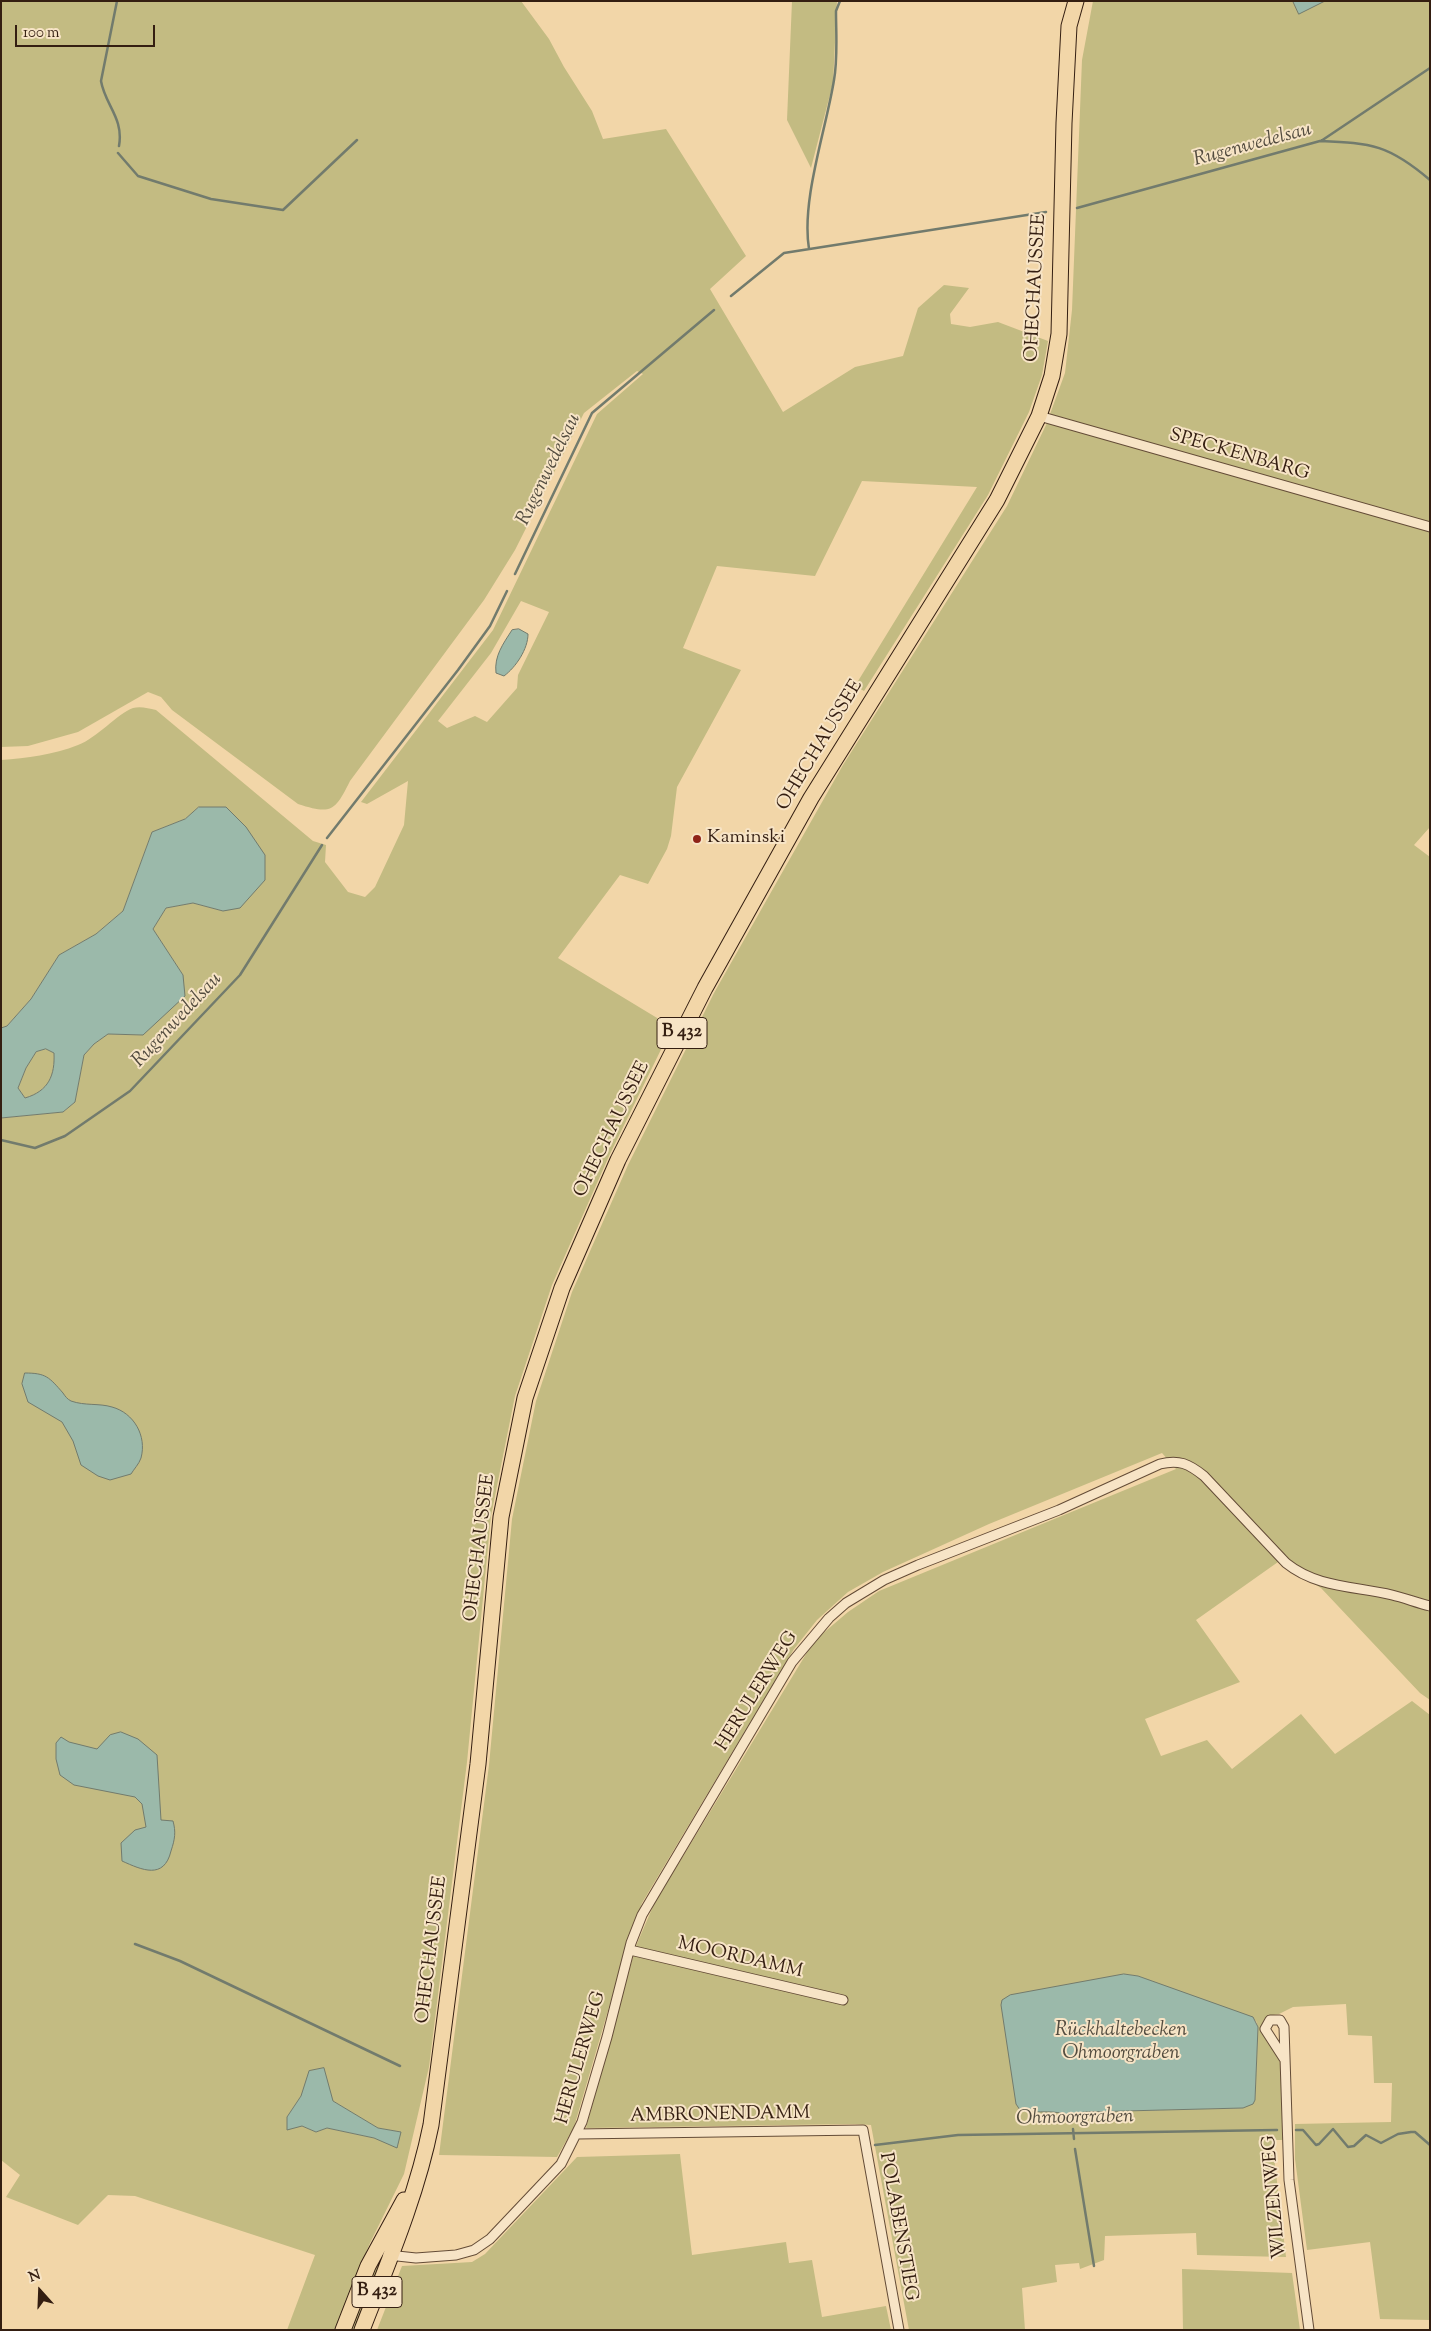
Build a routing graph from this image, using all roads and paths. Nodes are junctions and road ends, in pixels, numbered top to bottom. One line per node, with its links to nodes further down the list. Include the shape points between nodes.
1 (1076, 1): 2 (main road, OHECHAUSSEE / B 432, via 1069,26 1064,123 1059,334 1052,376)
2 (1039, 416): 3 (street, SPECKENBARG); 10 (main road, OHECHAUSSEE / B 432, via 997,500 811,798 704,988 618,1160 562,1288 525,1398 501,1517 478,1764 431,2125)
3 (1430, 526)
4 (1430, 1606): 5 (street, HERULERWEG, via 1392,1595 1340,1587 1300,1574 1204,1476 1192,1466 1173,1461 884,1580 835,1613 792,1662 653,1895)
5 (630, 1950): 6 (street, MOORDAMM); 9 (street, HERULERWEG)
6 (844, 2000)
7 (1285, 2060): 17 (street, WILZENWEG, via 1289,2180)
8 (863, 2130): 9 (street, AMBRONENDAMM); 16 (street, POLABENSTIEG)
9 (577, 2134): 12 (street, HERULERWEG, via 553,2174 480,2246 456,2255 409,2259)
10 (416, 2179): 11 (main road, B 432); 12 (main road, B 432)
11 (386, 2232): 12 (street, via 386,2244); 13 (main road, B 432)
12 (392, 2254): 13 (street); 15 (main road, B 432)
13 (368, 2266): 14 (main road, B 432)
14 (343, 2330)
15 (362, 2330)
16 (899, 2330)
17 (1309, 2330)

